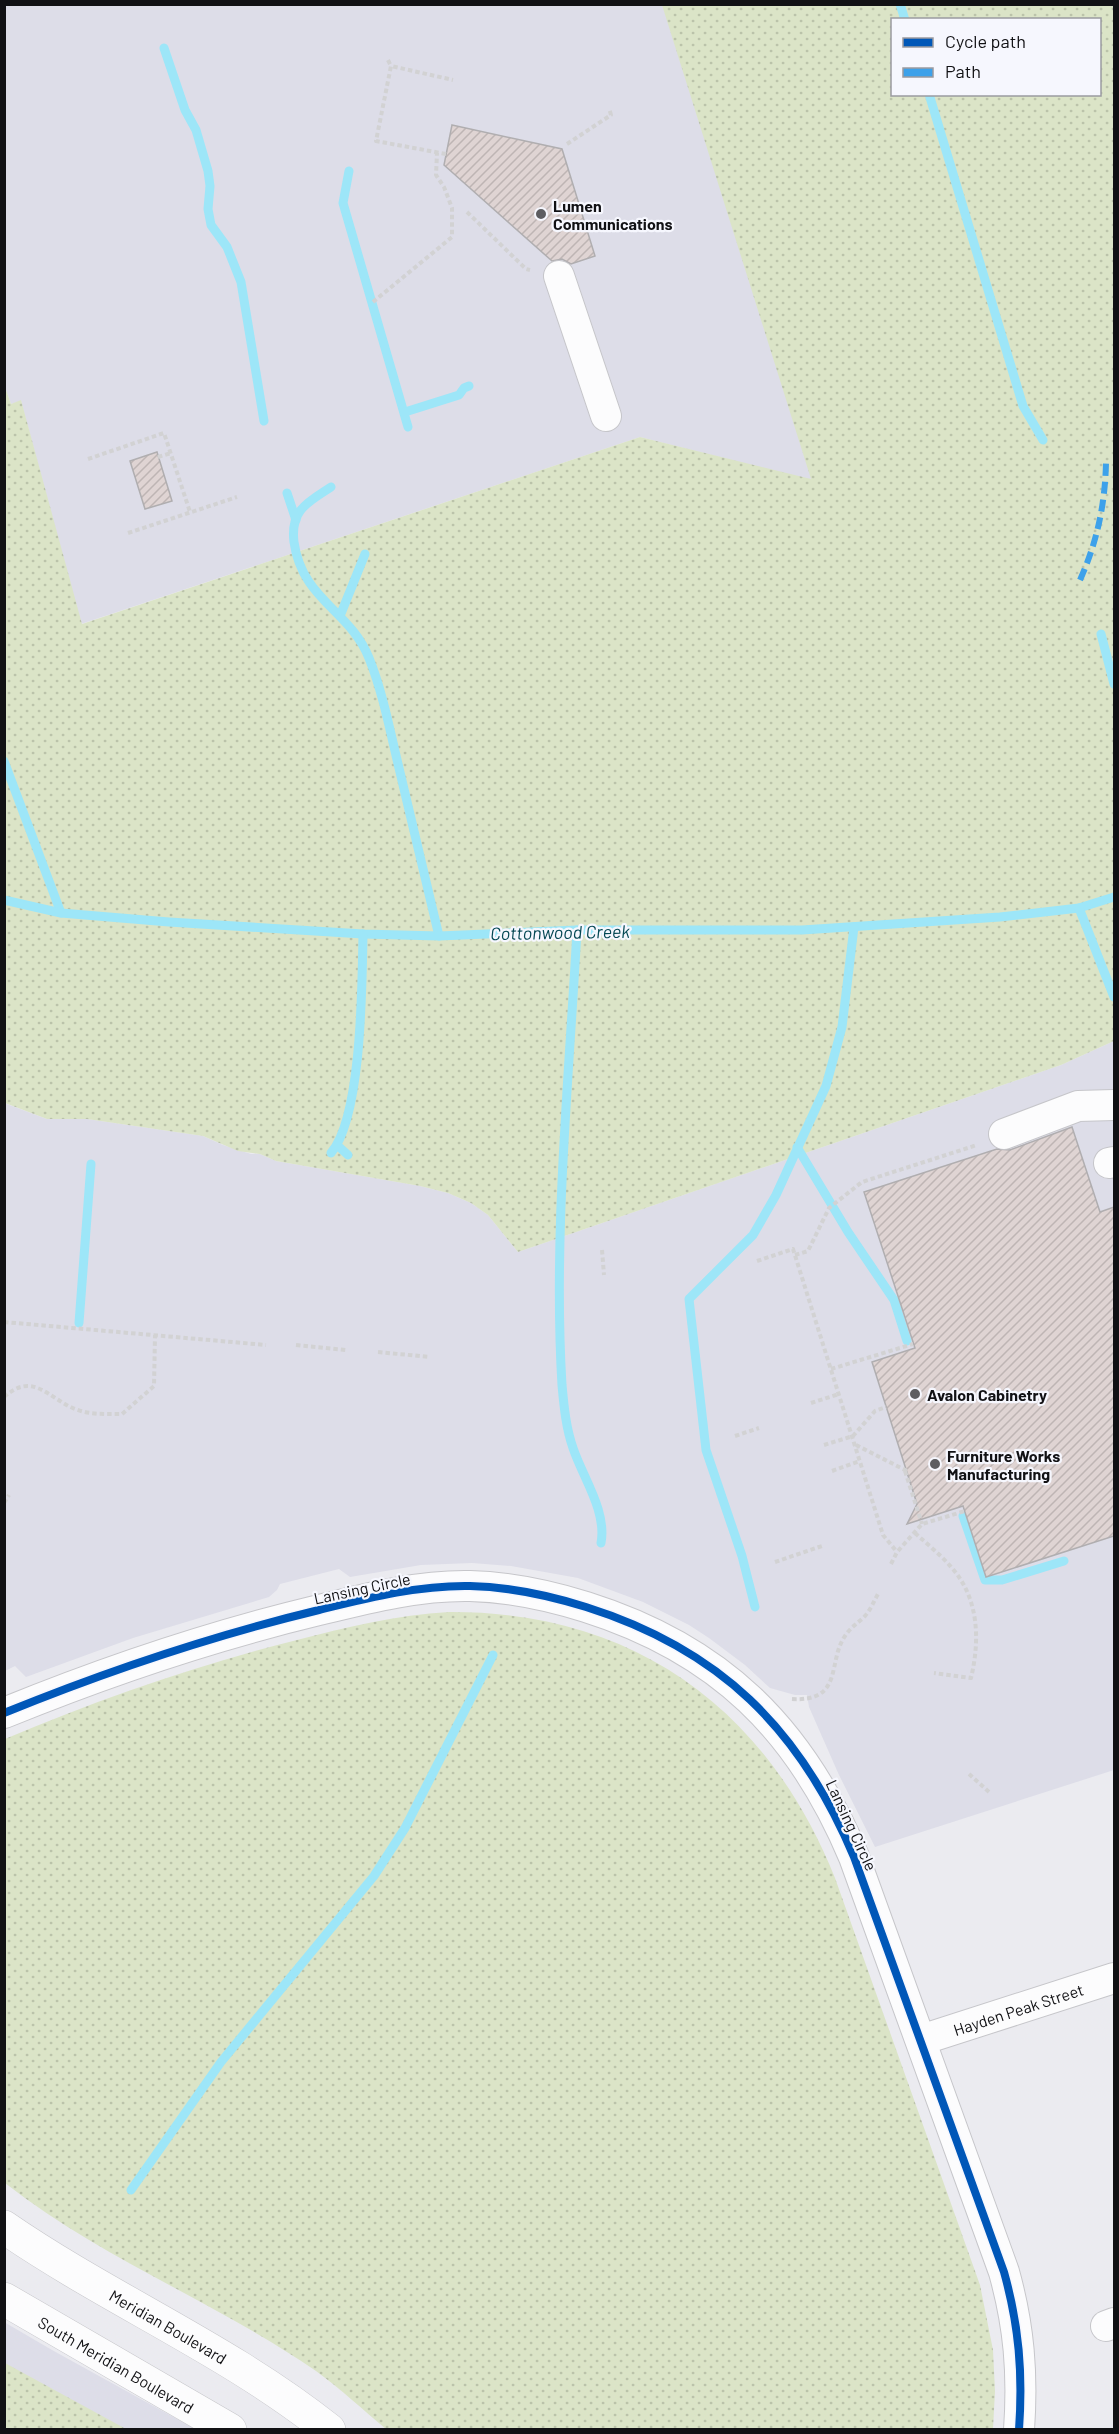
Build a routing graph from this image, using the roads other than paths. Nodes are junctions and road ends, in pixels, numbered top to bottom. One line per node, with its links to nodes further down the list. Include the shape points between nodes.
1 (559, 276): 2 (street)
2 (606, 416)
3 (1114, 1105): 4 (street, via 1078,1107)
4 (992, 1139)
5 (4, 1713): 7 (street, Lansing Circle, via 118,1669 217,1637 385,1595 435,1588 489,1587 539,1594 602,1612 661,1636 713,1667 761,1709 792,1746 839,1822)
6 (1114, 1978): 7 (street, Hayden Peak Street)
7 (921, 2040): 12 (street, Lansing Circle, via 1012,2302 1022,2365)
8 (4, 2228): 11 (main road, Meridian Boulevard, via 243,2369)
9 (4, 2299): 10 (main road, South Meridian Boulevard)
10 (230, 2430)
11 (329, 2430)
12 (1019, 2430)

